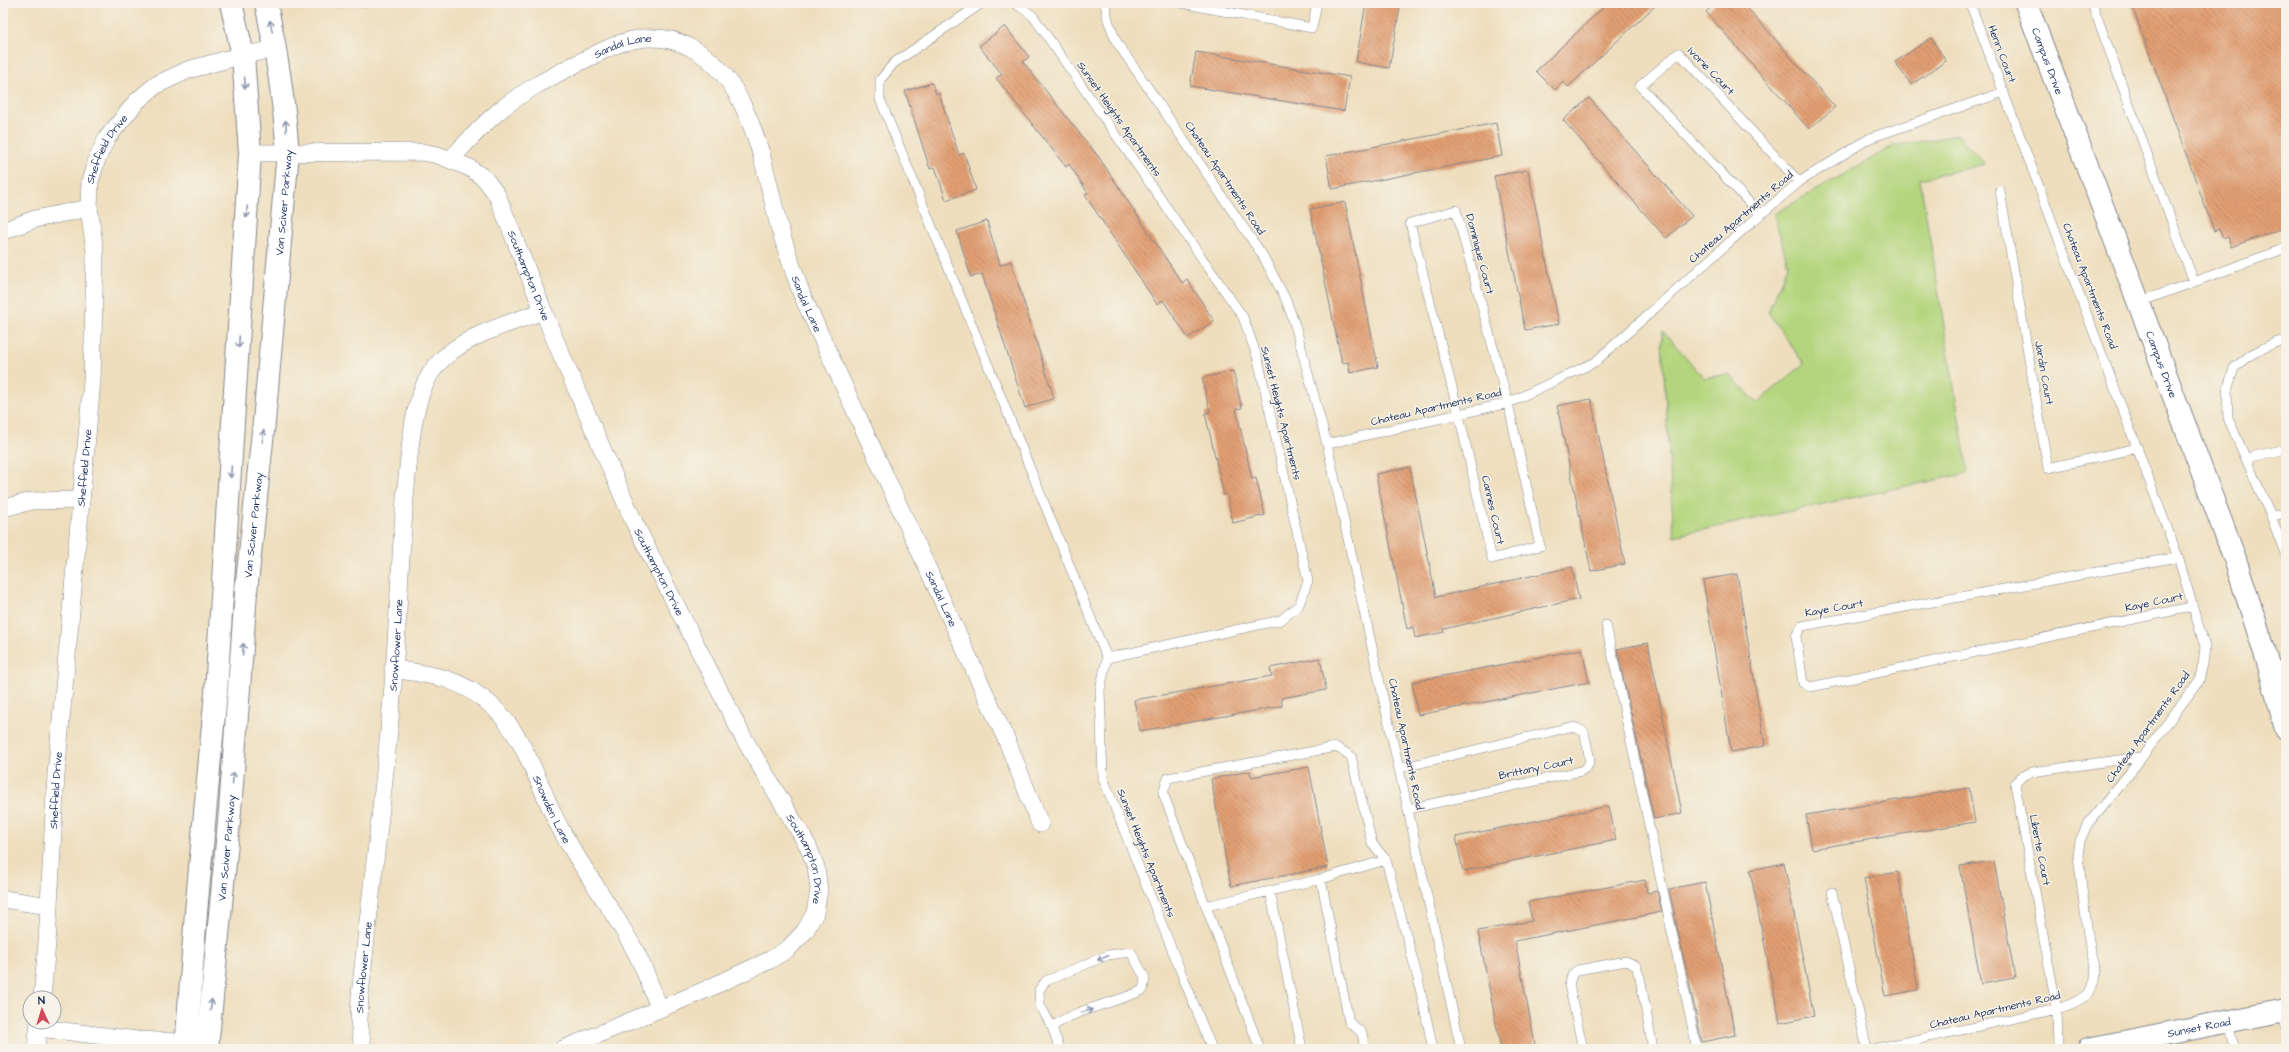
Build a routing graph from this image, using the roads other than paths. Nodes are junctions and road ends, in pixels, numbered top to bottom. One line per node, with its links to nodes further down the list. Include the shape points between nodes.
1 (231, 3): 12 (street)
2 (266, 3): 11 (street, Van Sciver Parkway, one-way to 2)
3 (982, 3): 41 (lane, via 894,63 880,80 880,99)
4 (1014, 3): 41 (lane, Sunset Heights Apartments, via 1033,16 1243,317 1258,360 1308,581 1299,605 1281,620)
5 (1105, 3): 29 (lane, Chateau Apartments Road, via 1116,41 1263,256 1286,300 1304,352)
6 (1180, 3): 7 (lane, via 1312,28)
7 (1317, 3)
8 (1970, 3): 13 (lane, Henri Court)
9 (2026, 3): 24 (street, Campus Drive)
10 (2092, 3): 23 (lane)
11 (277, 49): 12 (street, Sheffield Drive); 14 (street, Van Sciver Parkway, one-way to 11)
12 (243, 55): 15 (street, one-way to 15); 19 (street, Sheffield Drive, via 188,70 156,85 137,101 107,138 97,159 90,181)
13 (2004, 92): 17 (lane, Chateau Apartments Road, via 1870,138); 30 (lane, Chateau Apartments Road)
14 (288, 152): 15 (street, Southampton Drive); 16 (street, Southampton Drive, via 422,152); 65 (street, Van Sciver Parkway, one-way to 14, via 230,811 246,592)
15 (250, 153): 64 (street, one-way to 64, via 216,692)
16 (451, 159): 25 (street, Southampton Drive, via 485,179 497,195); 47 (street, Sandal Lane, via 498,111 527,91 589,57 622,43 658,38 676,42 692,47 720,68 739,98 756,136 785,248 802,295 1007,741)
17 (1799, 182): 20 (lane, Chateau Apartments Road); 20 (lane, Ivorie Court, via 1679,53 1640,86)
18 (2000, 191): 30 (lane, Jardin Court, via 2048,468)
19 (89, 208): 21 (street, via 35,219); 33 (street, Sheffield Drive, via 95,252 95,329)
20 (1760, 214): 27 (lane, Chateau Apartments Road, via 1595,362)
21 (3, 231)
22 (2286, 248): 23 (lane)
23 (2194, 282): 24 (lane)
24 (2139, 302): 43 (street, Campus Drive, via 2235,559 2268,662)
25 (544, 311): 42 (street, Snowflower Lane, via 462,344 435,366 425,384 414,426 408,474); 56 (street, Southampton Drive, via 593,430 658,570 743,737 808,846 816,867 819,890 815,913 805,931 789,948 770,960 705,990)
26 (2286, 340): 32 (lane, via 2252,354 2234,368 2227,391 2228,418)
27 (1508, 403): 28 (lane, Chateau Apartments Road); 28 (lane, Cannes Court, via 1540,546 1492,559); 28 (lane, Dominique Court, via 1456,210 1410,223)
28 (1459, 415): 29 (lane, Chateau Apartments Road)
29 (1326, 444): 45 (lane, Chateau Apartments Road)
30 (2138, 448): 38 (lane, Chateau Apartments Road)
31 (2286, 449): 32 (lane)
32 (2247, 458): 36 (lane)
33 (81, 500): 34 (street, via 32,501); 53 (street, Sheffield Drive, via 56,775)
34 (3, 508)
35 (2286, 513): 36 (lane)
36 (2271, 516): 37 (lane)
37 (2286, 556)
38 (2178, 558): 39 (lane, Chateau Apartments Road); 39 (lane, Kaye Court, via 1802,626 1796,636 1803,683 1810,686 1820,685)
39 (2191, 607): 44 (lane, Chateau Apartments Road, via 2205,647 2199,681)
40 (1606, 625): 78 (lane)
41 (1107, 658): 70 (lane, Sunset Heights Apartments, via 1100,690 1103,778)
42 (394, 669): 56 (street, Snowden Lane, via 440,675 456,682 491,706 506,722 519,742 550,808 585,872 633,947); 67 (street, Snowflower Lane, via 380,829 360,996 359,1021)
43 (2286, 729)
44 (2140, 757): 57 (lane, Chateau Apartments Road, via 2087,825 2080,841 2078,856 2090,949 2096,970 2095,981 2080,1000); 57 (lane, Liberte Court, via 2032,772 2021,777 2015,784)
45 (1400, 768): 46 (lane, Chateau Apartments Road); 46 (lane, Brittany Court, via 1570,726 1584,732 1590,760 1587,767 1581,771)
46 (1408, 808): 75 (lane, Chateau Apartments Road)
47 (1040, 824)
48 (1386, 860): 49 (lane); 54 (lane, via 1372,843 1351,756 1336,747 1168,778 1163,793); 74 (lane, via 1418,979)
49 (1321, 879): 50 (lane); 73 (lane, via 1349,1022 1362,1034)
50 (1270, 891): 54 (lane); 72 (lane)
51 (1832, 892): 79 (lane)
52 (3, 899): 53 (street)
53 (49, 906): 55 (street, Sheffield Drive)
54 (1206, 906): 71 (lane)
55 (43, 990)
56 (659, 1008): 68 (street, Southampton Drive)
57 (2057, 1009): 80 (lane, Chateau Apartments Road); 81 (lane, Liberte Court)
58 (2285, 1015): 59 (street, Sunset Road)
59 (2228, 1021): 63 (street, Sunset Road); 83 (lane)
60 (1052, 1027): 60 (lane, one-way to 60, via 1063,1019 1128,998 1143,990 1145,978 1131,952 1108,955 1046,981 1039,990 1040,1005); 69 (lane)
61 (62, 1029): 64 (street)
62 (38, 1030): 66 (street)
63 (2153, 1043): 82 (street, Sunset Road)
64 (186, 1046): 65 (street)
65 (207, 1047)
66 (36, 1049)
67 (363, 1049)
68 (563, 1049)
69 (1060, 1049)
70 (1212, 1049)
71 (1260, 1049)
72 (1302, 1049)
73 (1365, 1049)
74 (1433, 1049)
75 (1461, 1049)
76 (1583, 1049): 77 (lane, via 1570,985 1572,975 1578,970 1626,961 1636,966 1640,978)
77 (1653, 1049)
78 (1697, 1049)
79 (1867, 1049)
80 (1874, 1049)
81 (2058, 1049)
82 (2088, 1049)
83 (2234, 1049)

